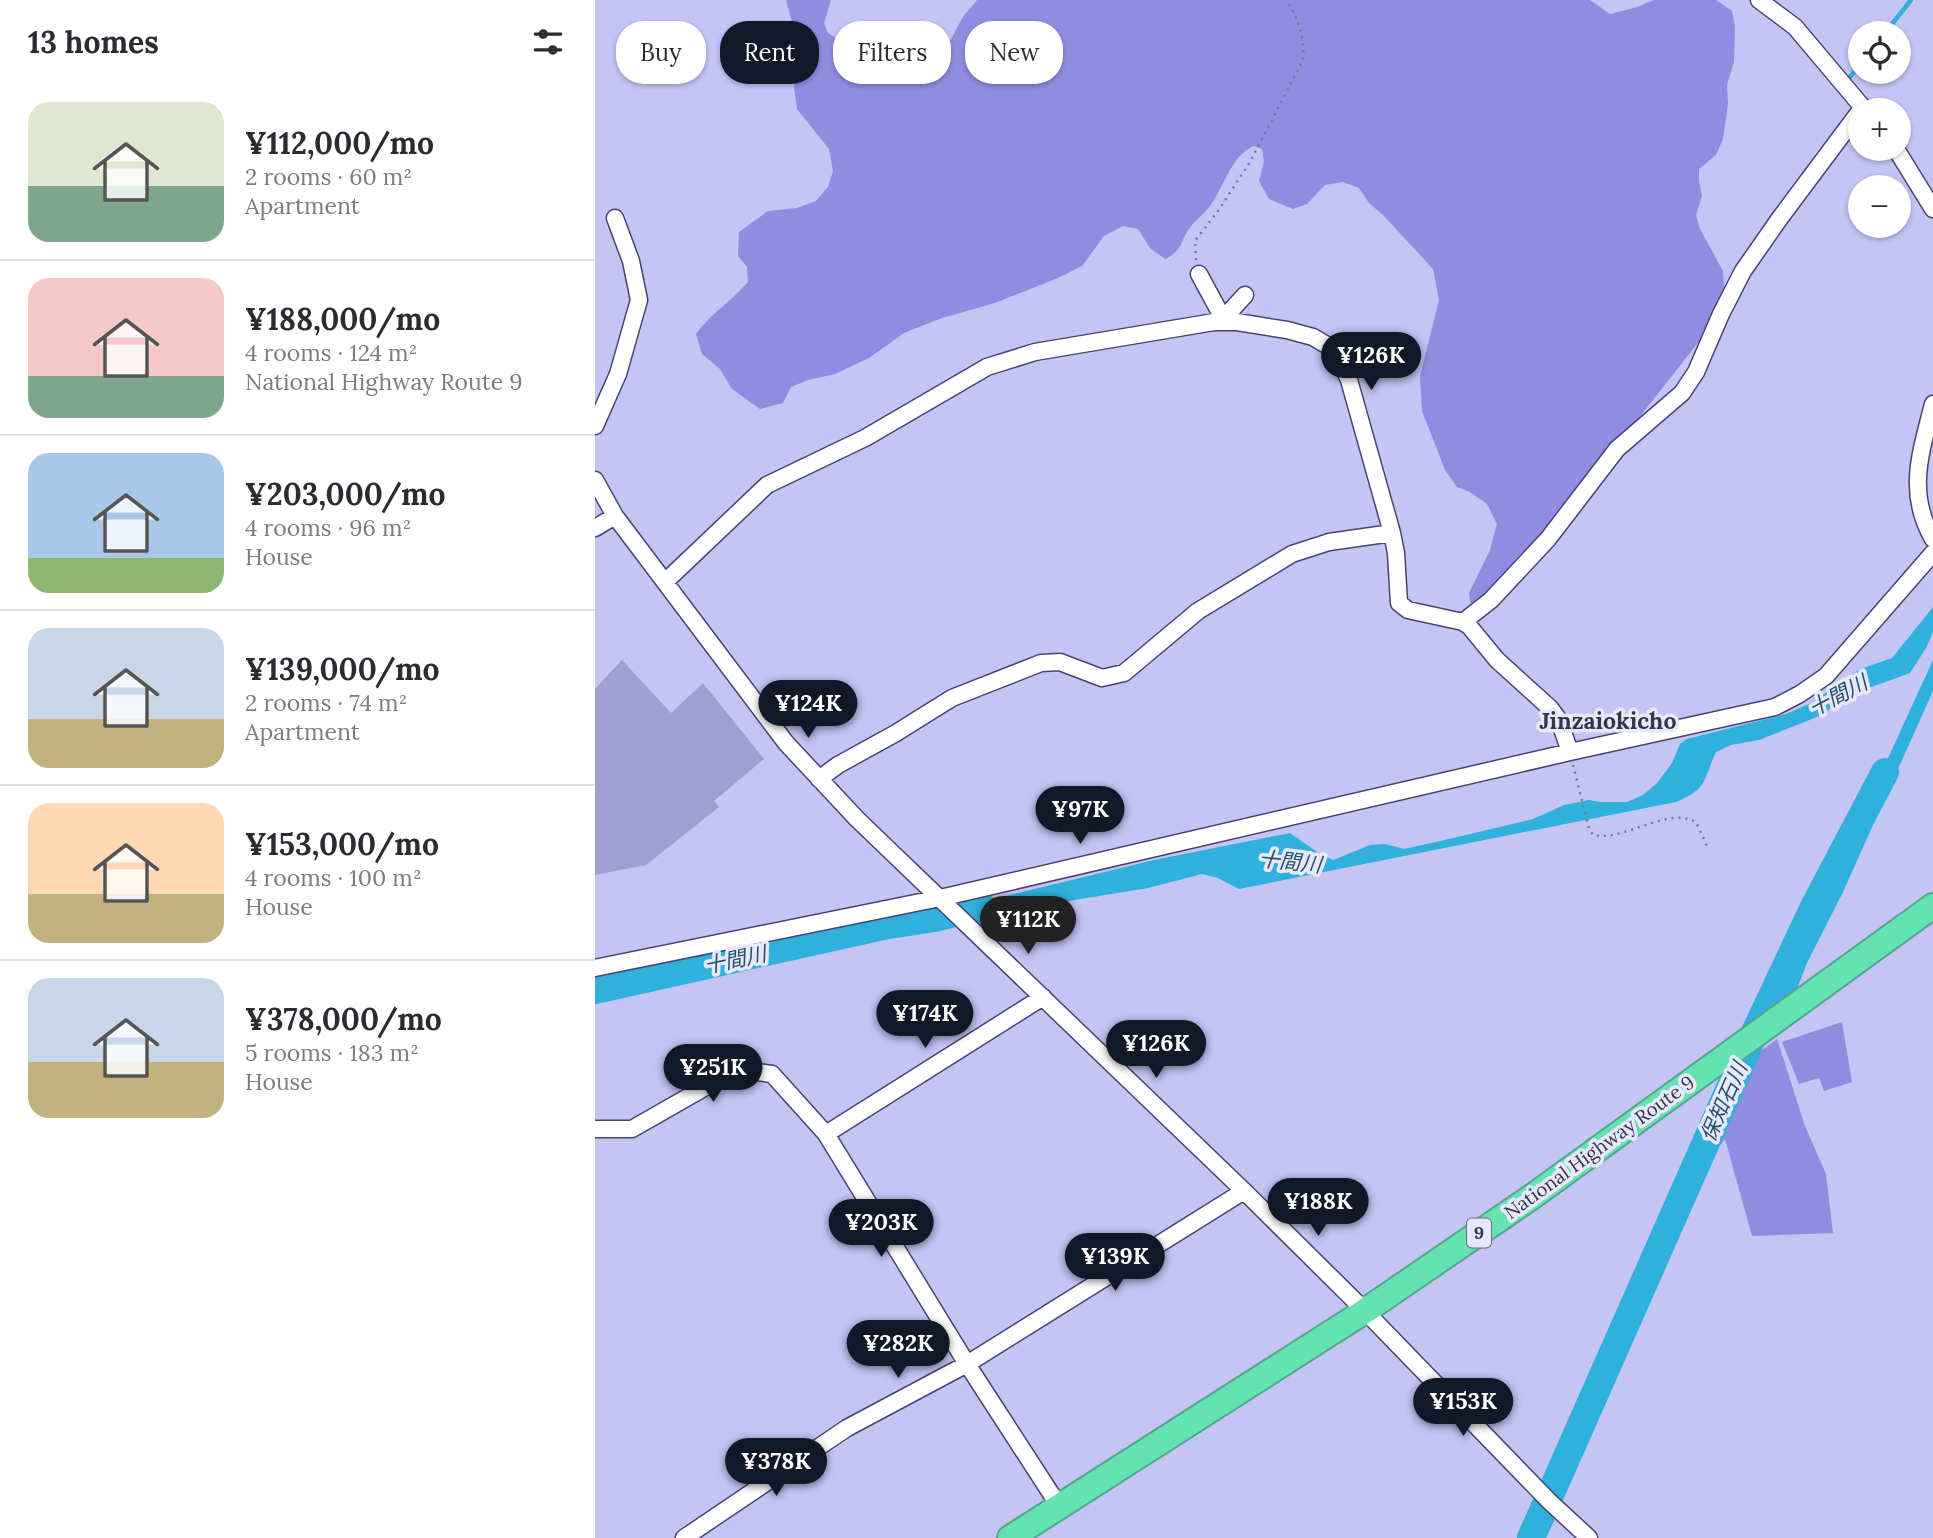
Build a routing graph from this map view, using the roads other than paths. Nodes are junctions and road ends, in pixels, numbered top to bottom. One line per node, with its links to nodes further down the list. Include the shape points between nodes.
1 (1759, 0): 2 (street, via 1795,27)
2 (1852, 98)
3 (1848, 128): 21 (street, via 1743,271 1682,393 1617,449 1548,539 1491,600)
4 (1904, 161): 6 (street)
5 (1933, 176): 6 (street)
6 (1923, 189): 7 (street)
7 (1933, 209)
8 (615, 218): 13 (street, via 639,300 618,374)
9 (1199, 274): 11 (street)
10 (1245, 295): 11 (street)
11 (1225, 319): 17 (street, via 1300,333 1335,350 1349,380); 20 (street, via 1035,352 987,367 865,438 767,485)
12 (1933, 404): 18 (street, via 1917,482 1922,518)
13 (595, 426)
14 (595, 480): 15 (street)
15 (615, 516): 16 (street); 20 (street)
16 (595, 528)
17 (1392, 533): 21 (street, via 1401,606); 23 (street, via 1320,544 1292,554 1198,611 1124,673 1102,678 1060,662 1041,663 952,698)
18 (1933, 538)
19 (1933, 553): 22 (street, via 1826,676 1787,702)
20 (666, 581): 23 (street, via 786,743)
21 (1463, 622): 22 (street, via 1551,708)
22 (1571, 754): 24 (street)
23 (819, 779): 24 (street)
24 (943, 900): 26 (street); 27 (street)
25 (1933, 905): 31 (highway, National Highway Route 9 / 9, via 1532,1196)
26 (595, 968)
27 (1043, 996): 29 (street); 30 (street)
28 (595, 1129): 29 (street, via 632,1129 737,1069 772,1074)
29 (826, 1134): 32 (street)
30 (1244, 1191): 31 (street); 32 (street)
31 (1365, 1311): 33 (highway, National Highway Route 9 / 9); 36 (street)
32 (967, 1364): 33 (street); 34 (street, via 847,1429)
33 (1059, 1506): 35 (highway, National Highway Route 9 / 9)
34 (684, 1538)
35 (1010, 1538)
36 (1589, 1538)

